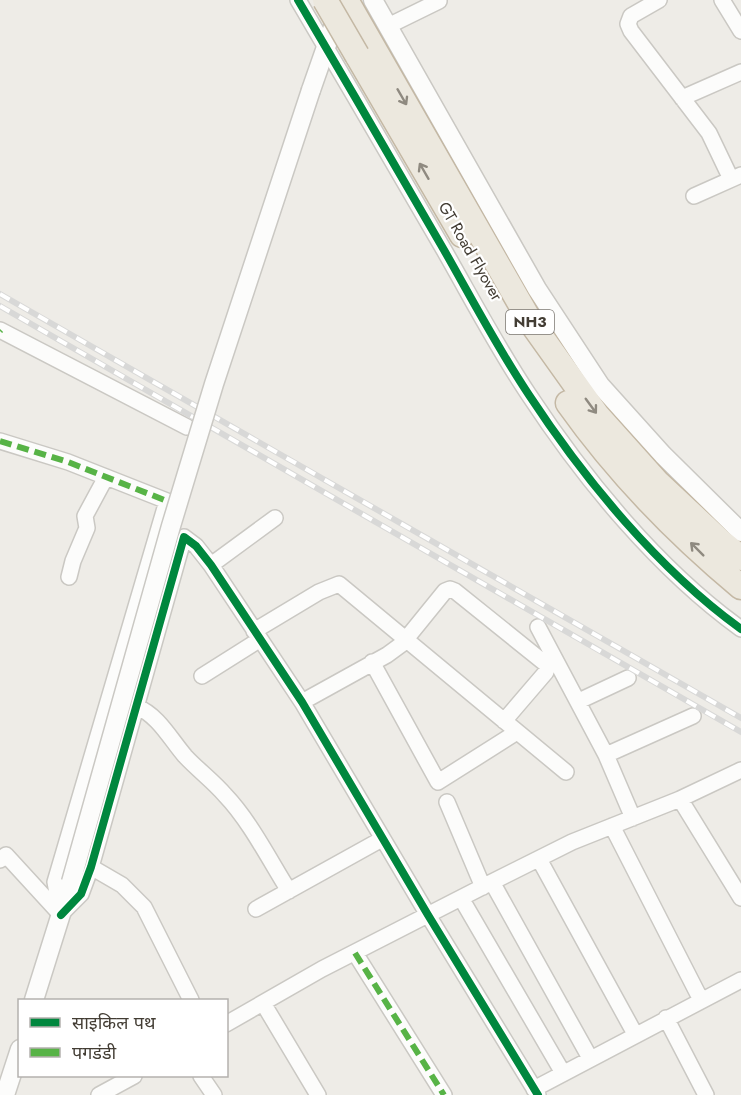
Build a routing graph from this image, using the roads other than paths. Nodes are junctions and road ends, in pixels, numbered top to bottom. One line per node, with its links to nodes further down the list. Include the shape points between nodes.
1 (298, 0): 10 (street)
2 (325, 0): 11 (highway, GT Road Flyover / NH3, bridge)
3 (344, 0): 10 (street); 11 (highway, GT Road Flyover / NH3)
4 (373, 0): 8 (street)
5 (440, 0): 8 (street)
6 (660, 0): 13 (street, via 639,10 628,24)
7 (722, 0): 9 (street)
8 (388, 26): 21 (street, via 537,289 600,385)
9 (740, 28)
10 (326, 48): 27 (street, via 515,373 550,426 656,554); 55 (street, bridge, via 211,395)
11 (365, 51): 22 (highway, GT Road Flyover / NH3, one-way to 22, via 530,321 597,415 657,482); 25 (highway, GT Road Flyover / NH3, one-way to 11, via 640,493 583,424 515,327)
12 (741, 72): 13 (street)
13 (682, 98): 14 (street)
14 (736, 177): 15 (street)
15 (694, 196)
16 (0, 330): 17 (street)
17 (187, 427)
18 (0, 441): 19 (street)
19 (106, 477): 24 (street, via 85,516 87,528); 55 (street, via 167,501 55,882)
20 (275, 518): 23 (street)
21 (741, 532)
22 (741, 558)
23 (211, 565): 28 (street); 35 (street, via 184,537)
24 (69, 577)
25 (741, 587)
26 (538, 627): 33 (street)
27 (741, 629)
28 (256, 635): 29 (street, via 319,592 338,584); 31 (street); 34 (street)
29 (408, 639): 30 (street); 37 (street); 37 (street, via 450,589 541,659 547,665 546,672)
30 (372, 662): 34 (street); 38 (street, via 438,782)
31 (202, 676)
32 (628, 678): 33 (street)
33 (579, 701): 39 (street)
34 (302, 702): 46 (street)
35 (137, 707): 49 (street); 51 (street, via 157,721 185,756 226,795)
36 (693, 716): 39 (street)
37 (504, 722): 38 (street)
38 (517, 732): 41 (street)
39 (606, 755): 44 (street)
40 (741, 770): 42 (street)
41 (566, 772)
42 (680, 799): 44 (street); 53 (street)
43 (447, 802): 50 (street)
44 (633, 818): 45 (street)
45 (612, 826): 47 (street); 61 (street)
46 (382, 839): 51 (street); 56 (street)
47 (539, 859): 50 (street); 65 (street)
48 (0, 860): 55 (street, via 6,855)
49 (91, 867): 55 (street, via 81,894); 60 (street, via 122,885 144,907)
50 (487, 884): 52 (street); 67 (street)
51 (289, 891): 54 (street)
52 (461, 898): 56 (street); 68 (street)
53 (741, 898)
54 (256, 909)
55 (61, 915): 59 (street)
56 (428, 915): 57 (street); 71 (street)
57 (355, 953): 62 (street); 76 (street)
58 (741, 980): 61 (street)
59 (34, 999)
60 (190, 999)
61 (701, 1000): 63 (street)
62 (263, 1004): 64 (street); 75 (street)
63 (666, 1018): 65 (street); 77 (street)
64 (228, 1023)
65 (635, 1034): 67 (street)
66 (18, 1054): 72 (street)
67 (590, 1058): 68 (street)
68 (563, 1073): 71 (street)
69 (132, 1077): 73 (street)
70 (202, 1077): 74 (street)
71 (536, 1092)
72 (5, 1095)
73 (99, 1095)
74 (214, 1095)
75 (318, 1095)
76 (444, 1095)
77 (706, 1095)

